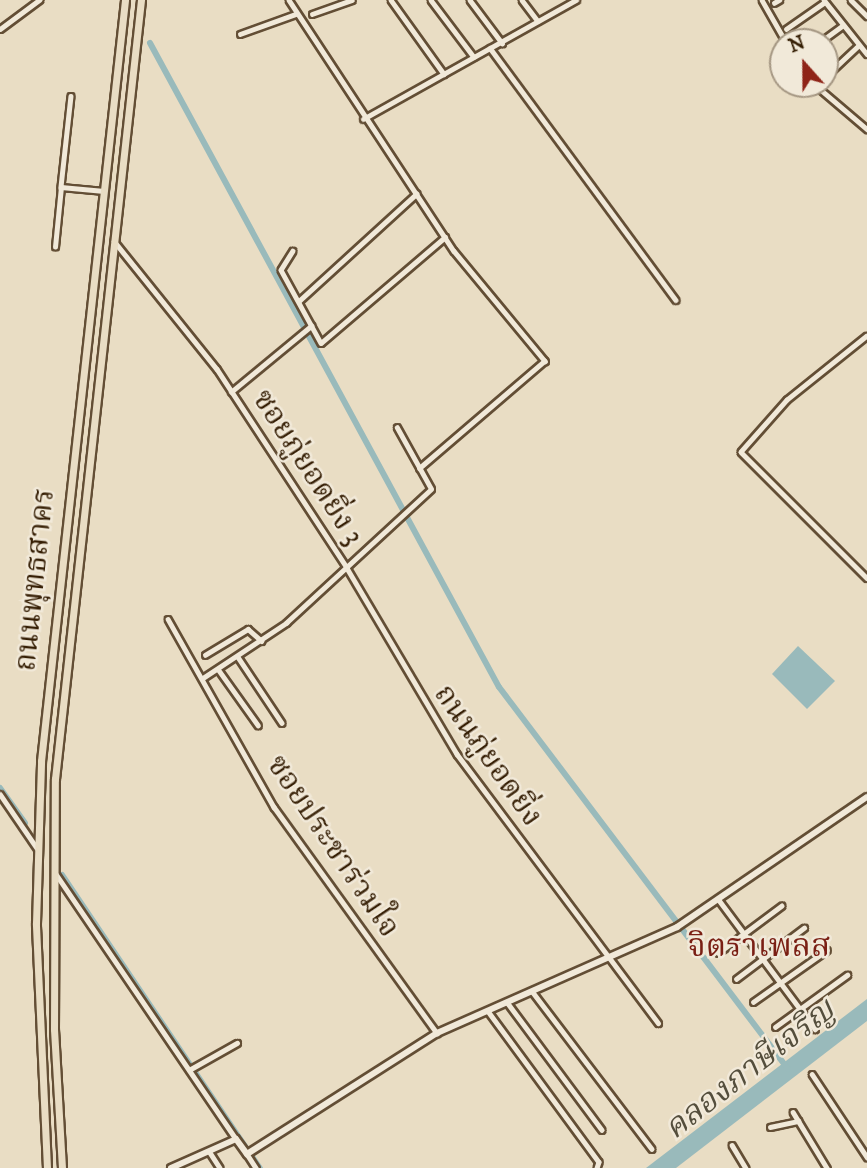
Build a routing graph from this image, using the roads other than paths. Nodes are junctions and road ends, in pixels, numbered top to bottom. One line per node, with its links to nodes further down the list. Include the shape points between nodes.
1 (39, 0): 22 (street)
2 (125, 0): 36 (main road, ถนนพุทธสาคร)
3 (141, 0): 39 (main road, ถนนพุทธสาคร)
4 (289, 0): 14 (street)
5 (352, 0): 15 (street)
6 (390, 0): 30 (street)
7 (431, 0): 28 (street)
8 (470, 0): 24 (street)
9 (522, 0): 17 (street)
10 (576, 0): 17 (street)
11 (762, 0): 19 (street)
12 (851, 0): 16 (street)
13 (824, 1): 18 (street); 20 (street)
14 (296, 14): 23 (street); 33 (street)
15 (312, 15)
16 (867, 16)
17 (538, 22): 24 (street)
18 (842, 26): 21 (street); 25 (street)
19 (778, 28)
20 (787, 28)
21 (839, 28)
22 (0, 29)
23 (240, 34)
24 (502, 43): 26 (street)
25 (858, 46): 27 (street); 29 (street)
26 (490, 48): 28 (street); 42 (street)
27 (867, 54)
28 (474, 57): 30 (street)
29 (839, 64)
30 (444, 74): 33 (street)
31 (71, 96): 35 (street)
32 (830, 98): 34 (street)
33 (363, 119): 37 (street)
34 (867, 129)
35 (61, 187): 36 (street); 40 (street)
36 (104, 191): 49 (main road, ถนนพุทธสาคร)
37 (416, 194): 38 (street); 43 (street)
38 (444, 237): 44 (street, via 330,338 321,343); 48 (street, via 545,361)
39 (114, 240): 46 (street, ซอยภู่ยอดยิ่ง 3, via 172,307); 50 (main road, ถนนพุทธสาคร)
40 (55, 247)
41 (293, 251): 43 (street, via 280,265)
42 (676, 300)
43 (299, 301): 44 (street)
44 (311, 326): 46 (street)
45 (867, 336): 52 (street, via 743,446 743,456)
46 (231, 392): 51 (street, ซอยภู่ยอดยิ่ง 3)
47 (397, 428): 48 (street)
48 (420, 468): 51 (street, via 431,489)
49 (68, 490): 50 (main road); 63 (main road, ถนนพุทธสาคร)
50 (86, 492): 64 (main road, ถนนพุทธสาคร, via 60,718)
51 (347, 568): 54 (street); 71 (street, ถนนภู่ยอดยิ่ง, via 457,754)
52 (867, 578)
53 (168, 619): 58 (street, ซอยประชาร่วมใจ)
54 (262, 640): 55 (street, via 248,629); 56 (street)
55 (205, 655)
56 (238, 657): 57 (street); 59 (street)
57 (218, 669): 58 (street); 60 (street)
58 (203, 678): 84 (street, ซอยประชาร่วมใจ, via 274,807)
59 (282, 723)
60 (258, 725)
61 (0, 794): 63 (street)
62 (867, 797): 65 (main road)
63 (37, 848): 98 (main road, ถนนพุทธสาคร, via 37,989)
64 (52, 867): 86 (street); 99 (main road, ถนนพุทธสาคร)
65 (719, 900): 68 (street); 71 (main road, via 680,925)
66 (781, 906): 68 (street)
67 (804, 928): 72 (street)
68 (743, 934): 70 (street); 72 (street)
69 (827, 950): 75 (street)
70 (718, 953)
71 (610, 957): 76 (main road); 81 (street, ถนนภู่ยอดยิ่ง)
72 (761, 958): 74 (street); 75 (street)
73 (847, 975): 79 (street)
74 (736, 979)
75 (779, 982): 78 (street); 79 (street)
76 (532, 991): 77 (main road); 94 (street)
77 (507, 1002): 80 (main road); 91 (street)
78 (752, 1002)
79 (799, 1009): 82 (street); 83 (street)
80 (488, 1011): 84 (main road); 103 (street, via 599,1162)
81 (658, 1023)
82 (775, 1027)
83 (815, 1030)
84 (437, 1033): 96 (main road)
85 (237, 1043): 86 (street)
86 (189, 1070): 92 (street)
87 (812, 1074): 97 (street)
88 (793, 1112): 89 (street)
89 (798, 1121): 90 (street); 105 (street)
90 (770, 1126)
91 (602, 1130)
92 (236, 1139): 95 (main road); 96 (main road)
93 (732, 1145): 104 (street)
94 (652, 1149)
95 (209, 1151): 100 (main road); 101 (street)
96 (247, 1154): 102 (street)
97 (867, 1157)
98 (47, 1168)
99 (62, 1168)
100 (171, 1168)
101 (220, 1168)
102 (256, 1168)
103 (597, 1168)
104 (746, 1168)
105 (827, 1168)

